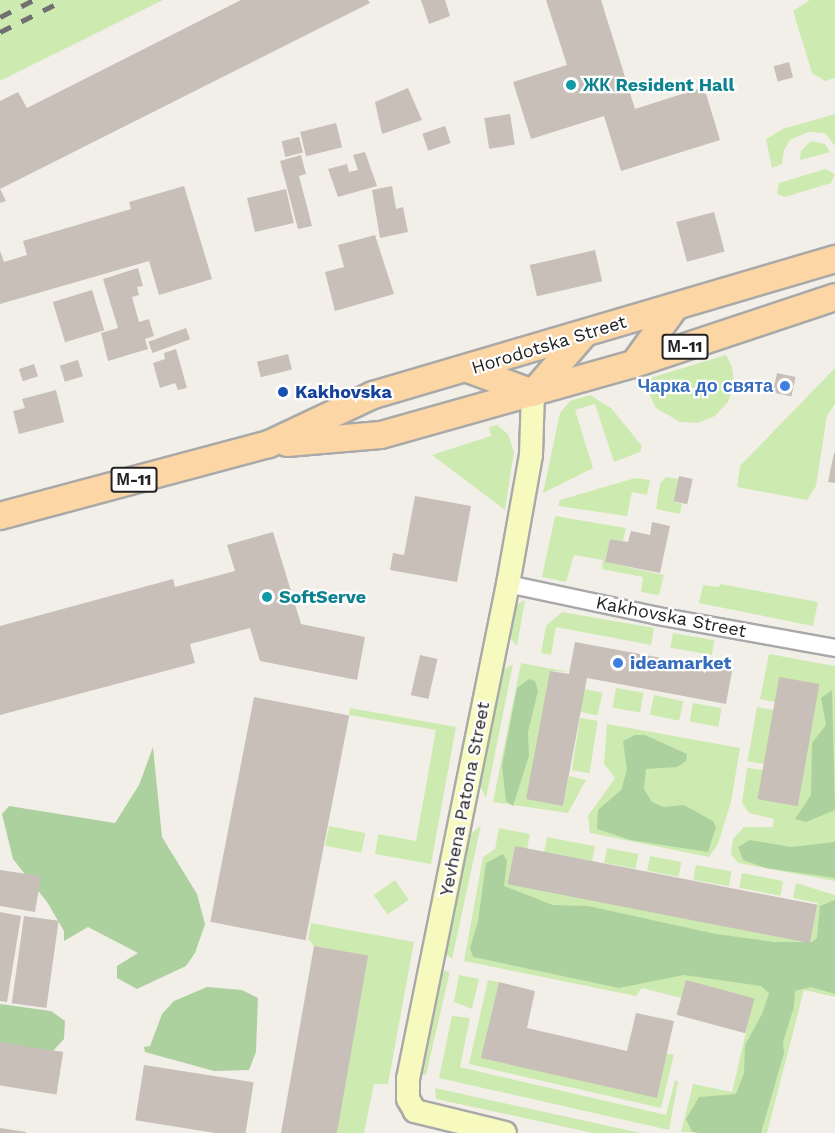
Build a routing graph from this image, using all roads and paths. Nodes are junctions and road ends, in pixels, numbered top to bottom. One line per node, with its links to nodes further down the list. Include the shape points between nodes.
1 (835, 259): 3 (main road, Horodotska Street / М-11)
2 (835, 297): 5 (main road, Horodotska Street / М-11)
3 (675, 307): 4 (main road, Horodotska Street / М-11); 5 (main road)
4 (584, 334): 6 (main road, Horodotska Street / М-11); 7 (main road)
5 (634, 364): 7 (main road, Horodotska Street / М-11)
6 (468, 369): 7 (main road); 8 (main road, Horodotska Street / М-11, via 373,395)
7 (533, 393): 8 (main road, Horodotska Street / М-11, via 381,435); 10 (street, Yevhena Patona Street, via 531,455)
8 (268, 444): 9 (main road, Horodotska Street / М-11)
9 (0, 516)
10 (508, 584): 11 (street, Kakhovska Street); 12 (street, Yevhena Patona Street, via 408,1079 408,1099 415,1110)
11 (835, 648)
12 (506, 1133)

